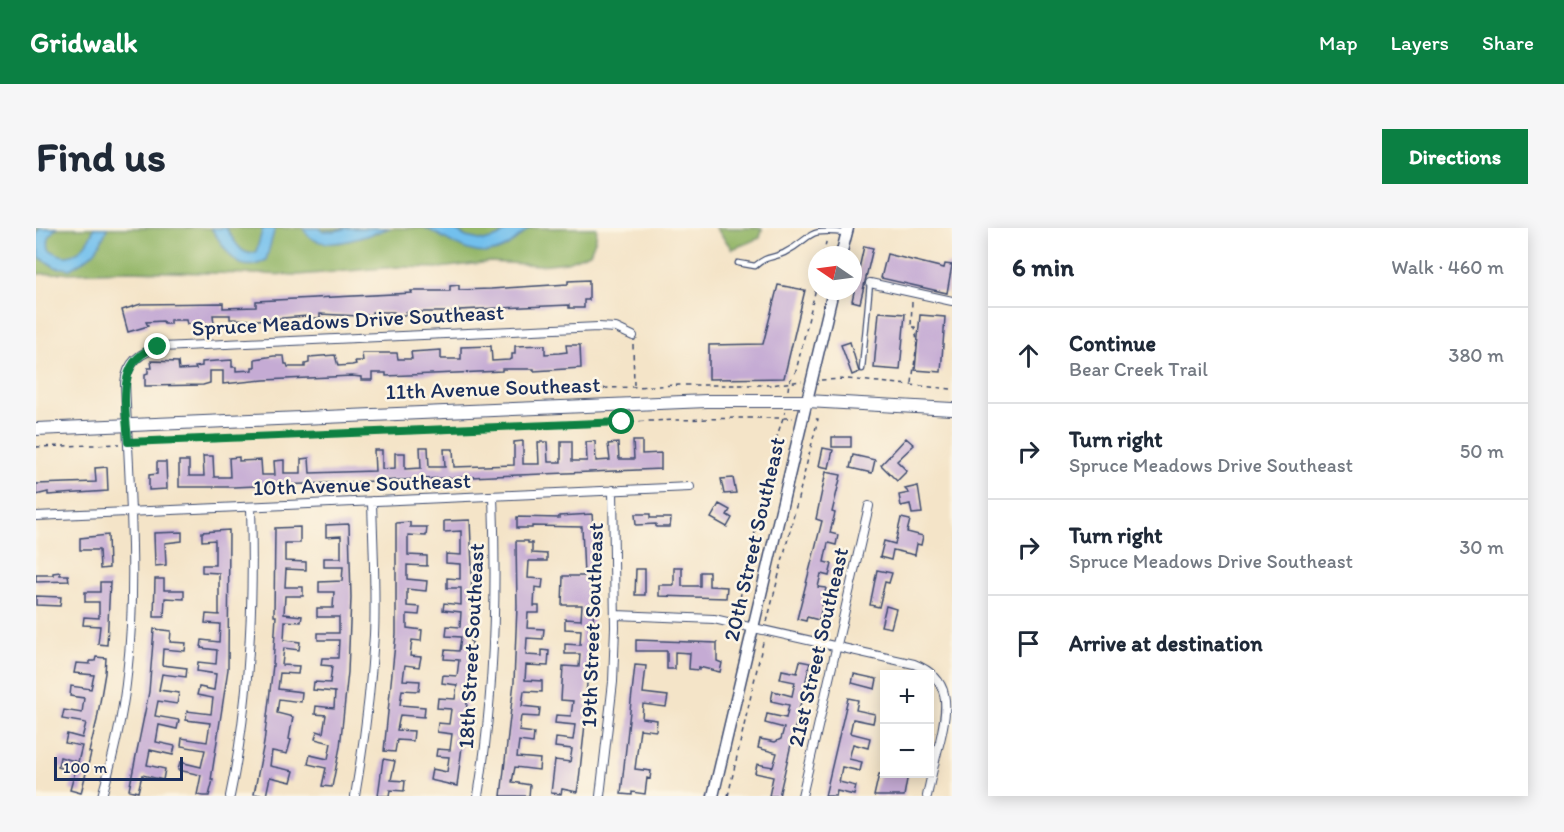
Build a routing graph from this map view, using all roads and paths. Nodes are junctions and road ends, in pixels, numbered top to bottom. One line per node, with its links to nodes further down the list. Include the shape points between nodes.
1 (829, 230): 2 (lane); 3 (path); 5 (lane, via 807,233 792,249 755,266)
2 (847, 231): 4 (street)
3 (825, 246)
4 (843, 246)
5 (738, 263)
6 (870, 283): 7 (street); 12 (lane)
7 (912, 292): 10 (street); 14 (path, via 911,327 915,327 916,342)
8 (813, 300): 15 (path, via 796,371 789,382)
9 (831, 300): 18 (street, 20th Street Southeast)
10 (952, 301)
11 (633, 336): 15 (path); 21 (street, Spruce Meadows Drive Southeast, via 616,328 598,327 158,347 138,357 128,370)
12 (862, 369)
13 (838, 379): 14 (path)
14 (912, 385): 16 (path)
15 (634, 386): 17 (path)
16 (952, 388)
17 (586, 389)
18 (807, 401): 19 (main road, 11th Avenue Southeast); 21 (main road, 11th Avenue Southeast, via 698,401); 36 (street, 20th Street Southeast)
19 (952, 410)
20 (818, 419): 35 (path)
21 (127, 425): 22 (main road, 11th Avenue Southeast); 23 (street)
22 (36, 429)
23 (128, 442): 24 (path); 31 (street); 33 (path, via 784,418)
24 (36, 447)
25 (690, 487): 26 (street, 10th Avenue Southeast)
26 (613, 490): 27 (street, 10th Avenue Southeast); 34 (street, 19th Street Southeast)
27 (493, 497): 28 (street, 10th Avenue Southeast); 42 (street, 18th Street Southeast, via 494,639)
28 (372, 501): 30 (street, 10th Avenue Southeast); 41 (street, via 374,634 367,723)
29 (868, 506): 38 (street, 21st Street Southeast)
30 (251, 507): 31 (street, 10th Avenue Southeast); 40 (street, via 253,584 248,672)
31 (130, 512): 32 (street, 10th Avenue Southeast); 39 (street, via 132,582 127,676)
32 (36, 516)
33 (737, 612)
34 (616, 615): 36 (street, via 714,619); 43 (street, 19th Street Southeast)
35 (768, 619)
36 (753, 627): 38 (street); 44 (street, 20th Street Southeast)
37 (763, 641): 45 (path)
38 (836, 646): 46 (street, 21st Street Southeast); 47 (street, via 914,664 937,677 947,707)
39 (102, 796)
40 (230, 796)
41 (355, 796)
42 (478, 796)
43 (600, 796)
44 (713, 796)
45 (728, 796)
46 (802, 796)
47 (927, 796)

